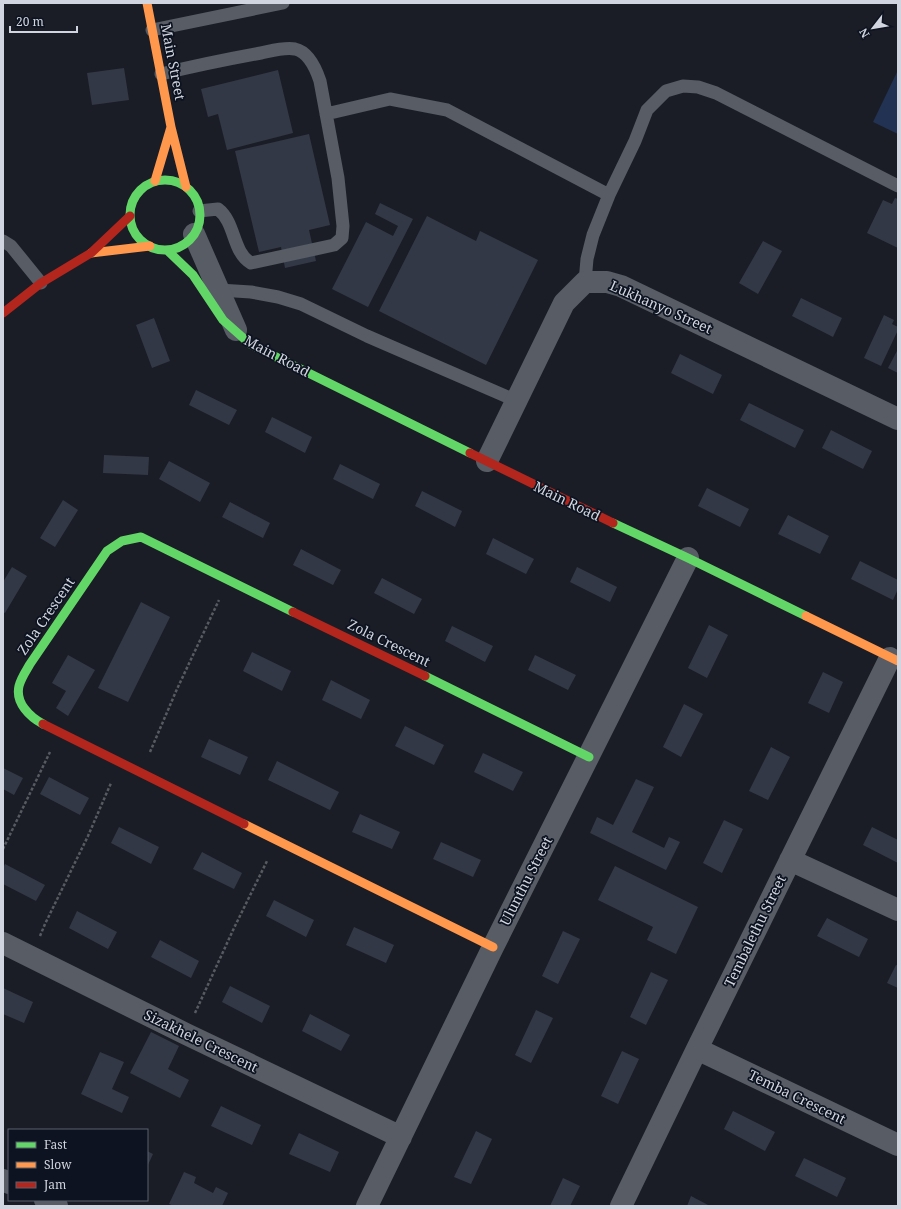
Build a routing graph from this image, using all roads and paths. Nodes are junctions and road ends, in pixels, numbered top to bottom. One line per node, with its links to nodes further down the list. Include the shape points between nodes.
1 (147, 3): 3 (street, Main Street)
2 (283, 3): 3 (lane)
3 (152, 30): 4 (street, Main Street)
4 (161, 74): 5 (lane, via 242,56 295,49 305,54 315,67); 6 (street, Main Street)
5 (326, 114): 10 (lane, via 390,99 447,110); 11 (lane, via 338,178 343,226 342,238 334,245 251,264 244,259 231,225 222,212 218,209)
6 (171, 127): 7 (street, Main Street); 9 (street, Main Street)
7 (155, 181): 9 (street, via 177,182); 12 (street, via 144,187 136,196)
8 (898, 186): 10 (lane, via 716,93 698,87 683,86 666,91 647,110 635,142)
9 (186, 187): 11 (street, via 194,195)
10 (609, 195): 18 (lane, via 593,235)
11 (199, 211): 13 (street)
12 (130, 216): 15 (street, via 134,230); 17 (street)
13 (194, 234): 16 (street, via 187,242); 20 (street, Main Road)
14 (3, 240): 19 (lane, via 11,246)
15 (150, 246): 16 (street); 17 (street)
16 (167, 250): 22 (street, Main Road, via 193,275 223,320)
17 (91, 253): 19 (street)
18 (585, 282): 23 (street, via 564,303); 24 (street, Lukhanyo Street, via 607,282 621,286)
19 (41, 283): 21 (street)
20 (219, 290): 22 (street, Main Road); 23 (lane, via 251,292 301,304 367,336)
21 (3, 313)
22 (238, 335): 25 (street, Main Road, via 265,352)
23 (517, 401): 25 (street)
24 (898, 419)
25 (487, 461): 26 (street, Main Road)
26 (688, 558): 28 (street, Main Road); 30 (street, Ulunthu Street)
27 (229, 580): 29 (street, Zola Crescent, via 140,537 118,542 107,551 19,685 20,703 26,712 37,721); 30 (street, Zola Crescent); 32 (path, via 177,689)
28 (894, 660): 35 (street, Tembalethu Street)
29 (60, 732): 31 (street, Zola Crescent); 34 (path)
30 (589, 757): 38 (street, Ulunthu Street)
31 (120, 762): 32 (street, Zola Crescent); 39 (path, via 88,836 45,924)
32 (141, 773): 33 (street, Zola Crescent)
33 (277, 840): 38 (street, Zola Crescent); 40 (path)
34 (3, 849)
35 (790, 860): 36 (street); 41 (street, Tembalethu Street)
36 (898, 910)
37 (3, 943): 39 (street, Sizakhele Crescent)
38 (493, 947): 42 (street, Ulunthu Street)
39 (32, 958): 40 (street, Sizakhele Crescent)
40 (186, 1034): 42 (street, Sizakhele Crescent)
41 (697, 1049): 43 (street, Temba Crescent); 47 (street, Tembalethu Street)
42 (401, 1137): 46 (street, Ulunthu Street)
43 (898, 1145)
44 (47, 1201): 45 (street)
45 (57, 1206)
46 (367, 1206)
47 (622, 1206)

